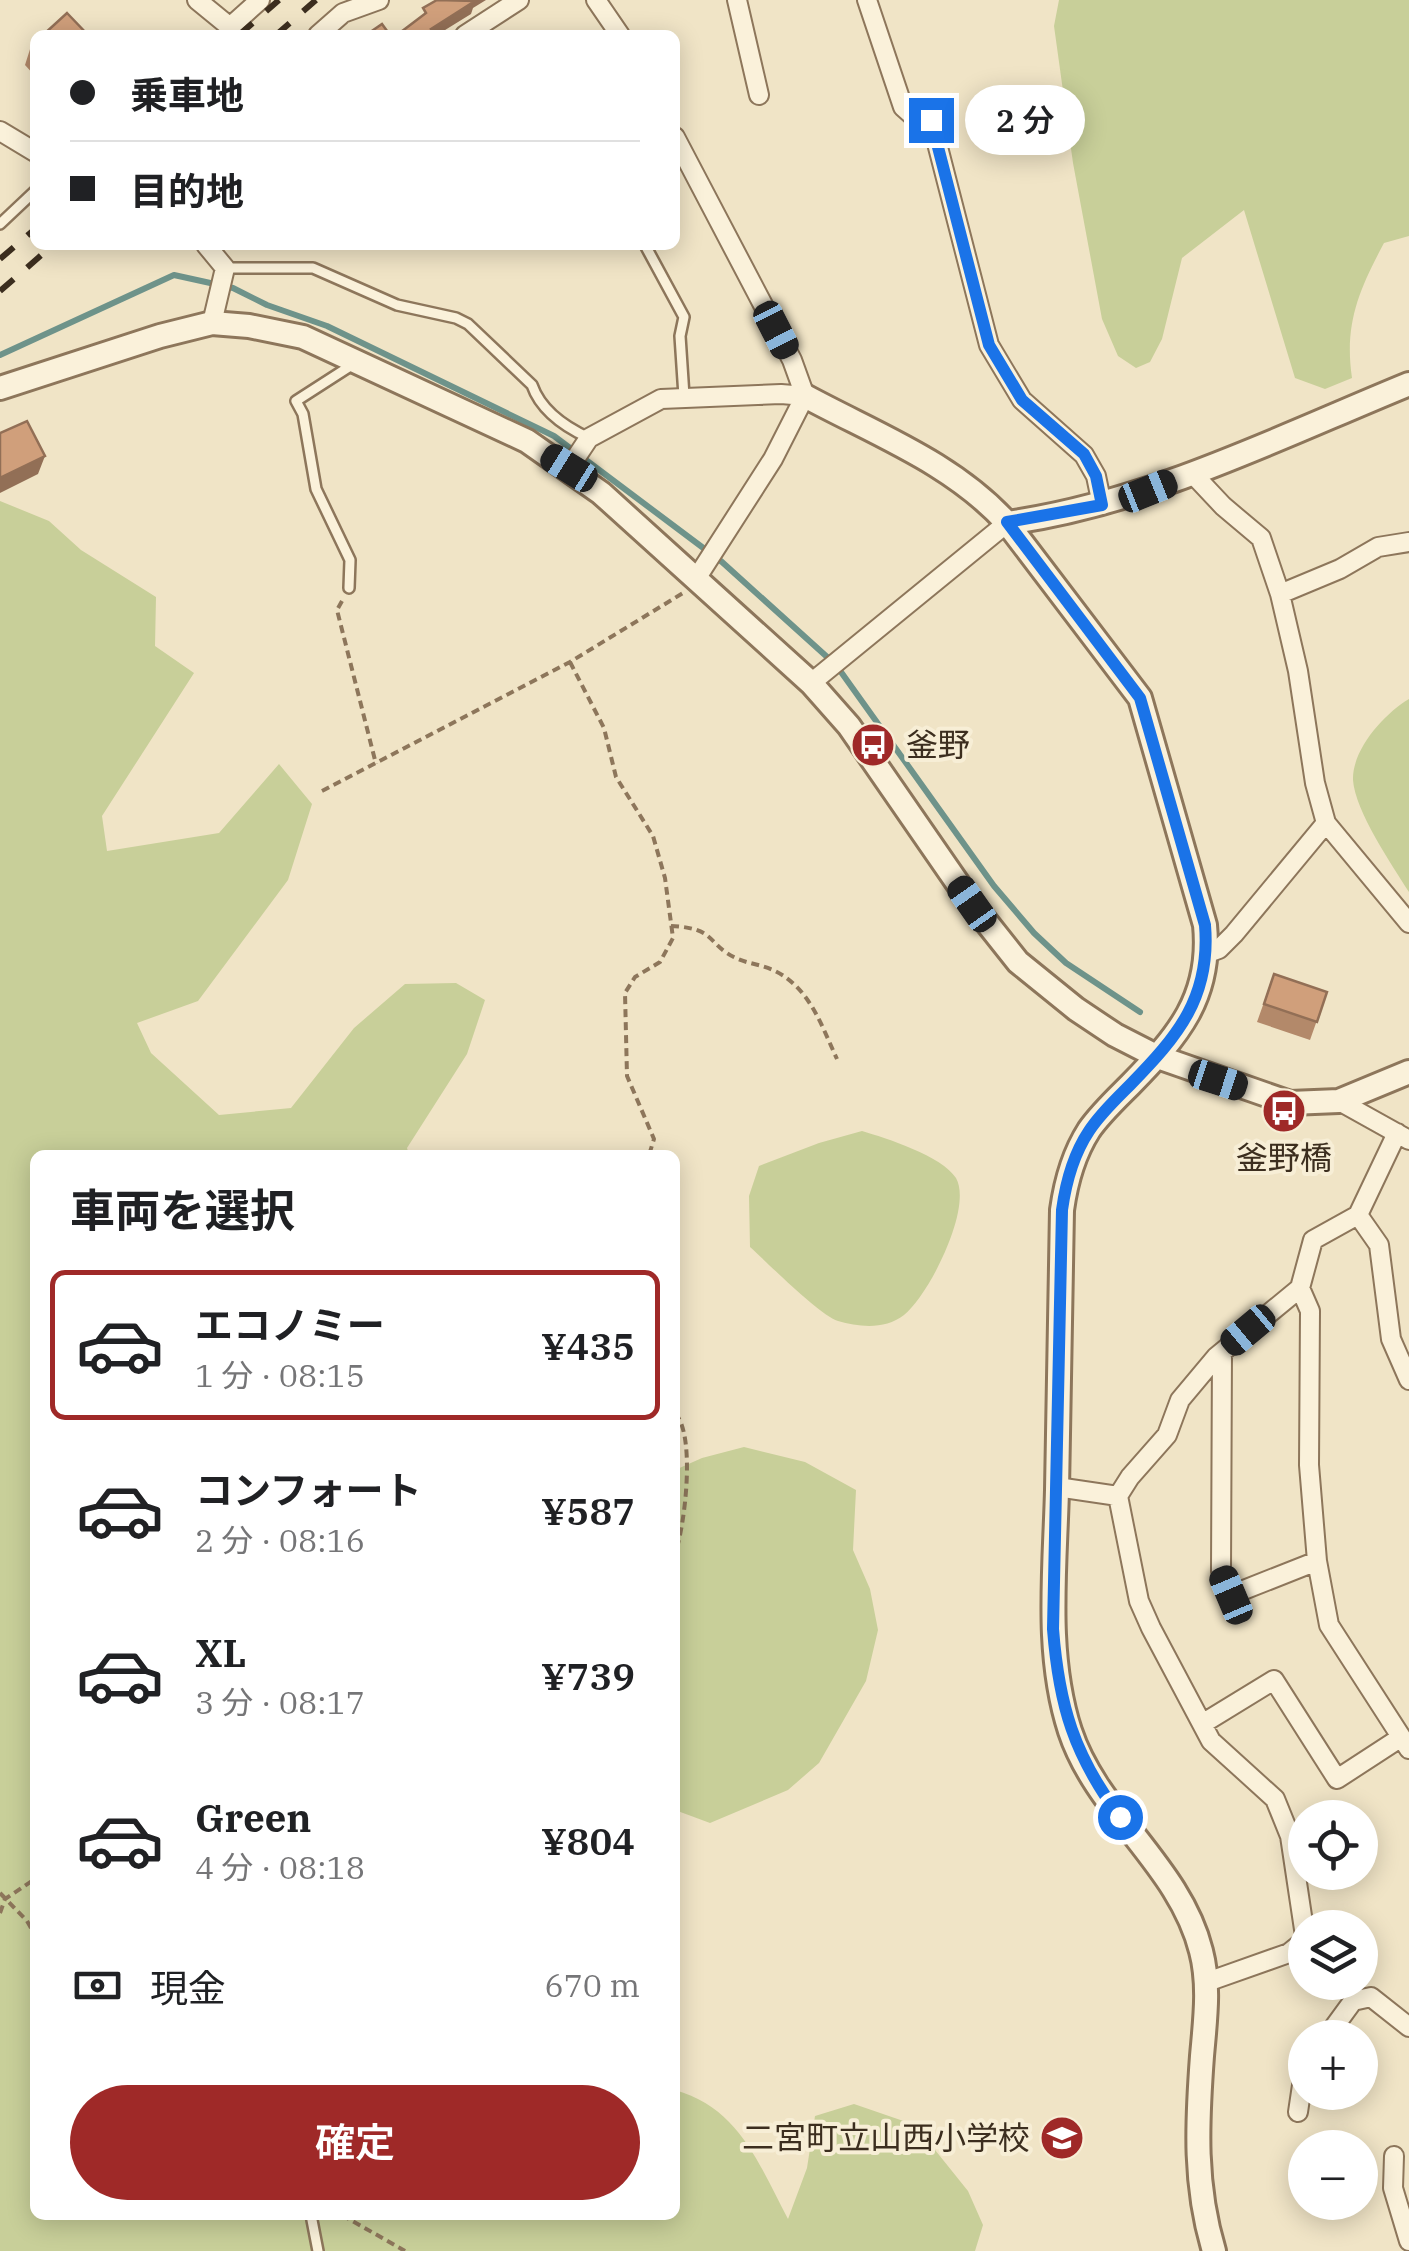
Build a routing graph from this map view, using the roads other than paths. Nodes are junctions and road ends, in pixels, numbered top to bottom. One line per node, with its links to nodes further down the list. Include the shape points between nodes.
1 (197, 0): 8 (street)
2 (260, 0): 9 (street)
3 (379, 0): 10 (street, via 343,13)
4 (519, 0): 11 (street)
5 (596, 0): 12 (street)
6 (737, 0): 13 (street)
7 (868, 0): 30 (street, via 903,108 931,120 989,345 1022,400 1084,454)
8 (225, 30)
9 (227, 30)
10 (324, 30)
11 (473, 30)
12 (617, 30)
13 (759, 95)
14 (0, 131): 16 (street)
15 (680, 146): 27 (street)
16 (30, 149)
17 (30, 196): 18 (lane)
18 (0, 224)
19 (209, 250): 21 (street)
20 (648, 250): 26 (lane, via 684,317)
21 (224, 271): 22 (street); 28 (lane, via 313,268 397,305 468,324 532,385)
22 (212, 324): 23 (street, via 304,337); 25 (street)
23 (357, 362): 28 (street, via 527,441); 34 (lane, via 296,401 316,489 350,560)
24 (1409, 384): 29 (street)
25 (0, 388)
26 (684, 396): 27 (street); 28 (street, via 661,399)
27 (806, 396): 31 (street, via 958,478); 33 (street, via 774,459)
28 (579, 453): 33 (street, via 601,493)
29 (1192, 474): 30 (street); 35 (street, via 1261,538)
30 (1102, 505): 31 (street)
31 (1007, 522): 36 (street); 39 (street, via 1140,698)
32 (1409, 542): 35 (street, via 1378,546)
33 (699, 574): 36 (street)
34 (349, 588)
35 (1280, 594): 37 (street)
36 (816, 679): 40 (street, via 1018,962 1089,1018)
37 (1326, 822): 38 (street); 39 (street, via 1234,934)
38 (1409, 923)
39 (1208, 953): 40 (street, via 1196,999)
40 (1158, 1057): 42 (street, via 1290,1103); 48 (street, via 1090,1128 1066,1182)
41 (1409, 1072): 42 (street)
42 (1338, 1101): 43 (street)
43 (1403, 1136): 44 (street)
44 (1358, 1215): 45 (street, via 1313,1240); 47 (street, via 1379,1245 1391,1339)
45 (1300, 1288): 46 (street); 50 (street, via 1310,1311)
46 (1222, 1352): 49 (street, via 1180,1400 1167,1435); 50 (street, via 1221,1571 1231,1595)
47 (1409, 1380)
48 (1057, 1488): 49 (street); 55 (street, via 1053,1629 1070,1732 1101,1791 1184,1908)
49 (1118, 1496): 51 (street, via 1140,1601)
50 (1317, 1561): 52 (street, via 1329,1625)
51 (1202, 1724): 52 (street, via 1274,1680 1337,1778); 53 (street, via 1275,1799 1290,1836)
52 (1404, 1744)
53 (1301, 1910)
54 (1288, 1953): 55 (street)
55 (1207, 1982): 63 (street, via 1197,2162)
56 (1353, 2001): 57 (street); 58 (street, via 1371,1997)
57 (1339, 2020)
58 (1409, 2026)
59 (1394, 2156): 61 (street, via 1393,2188)
60 (312, 2220): 62 (lane)
61 (1409, 2241)
62 (318, 2251)
63 (1214, 2251)

